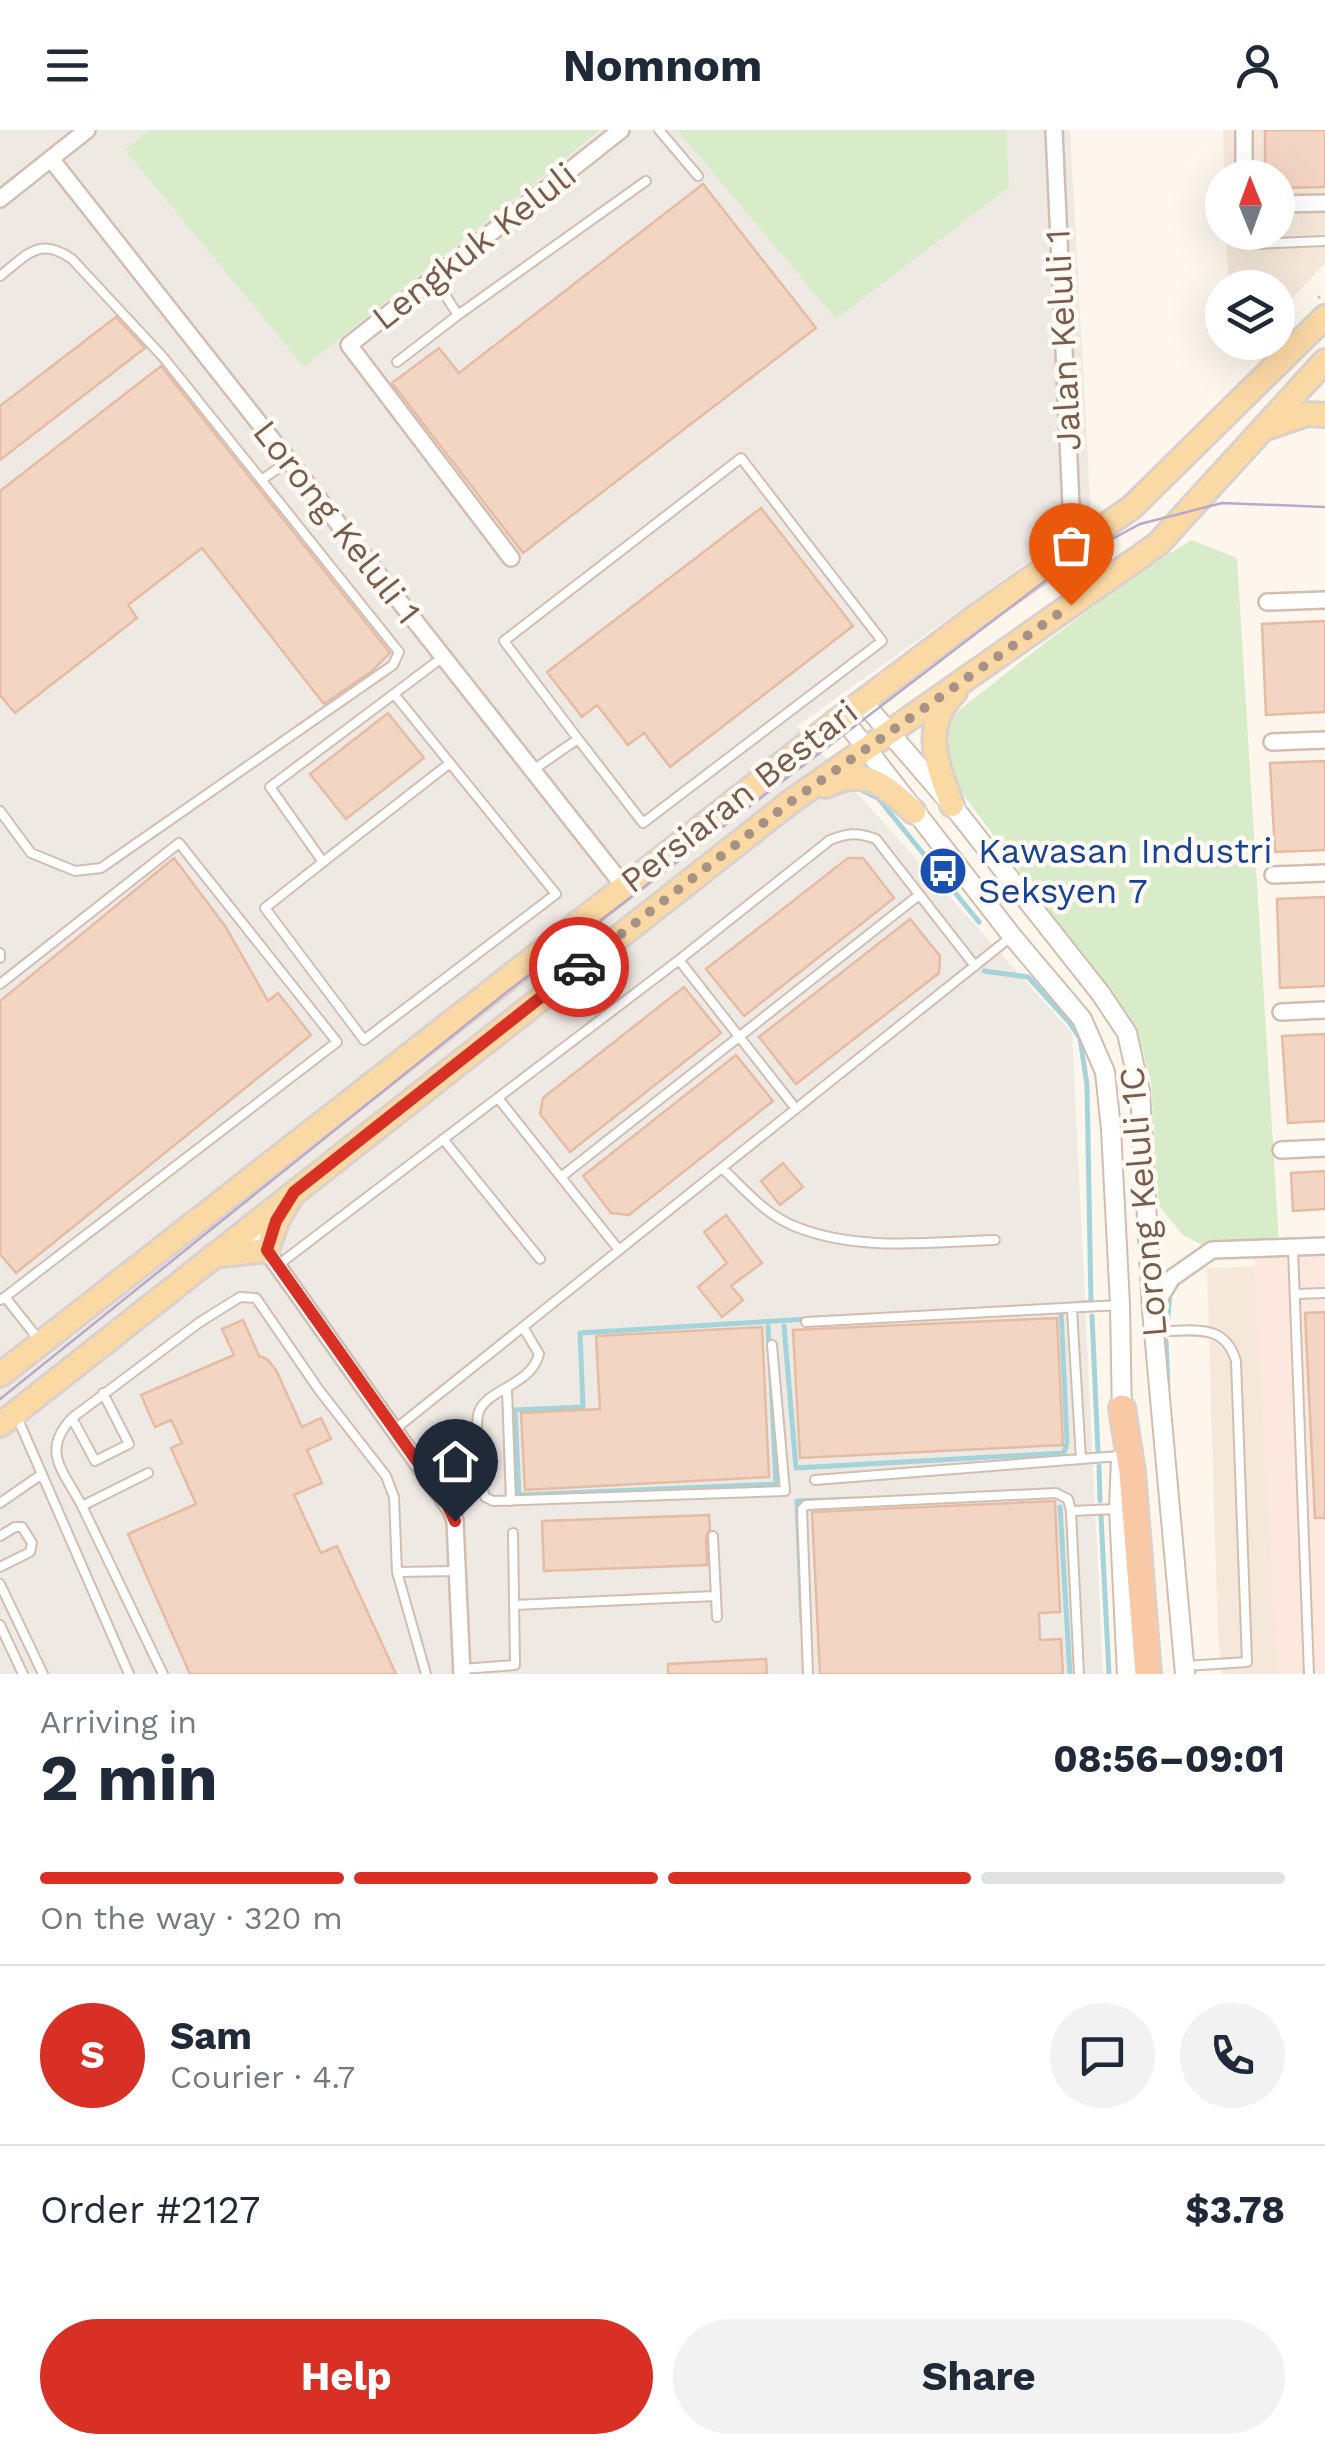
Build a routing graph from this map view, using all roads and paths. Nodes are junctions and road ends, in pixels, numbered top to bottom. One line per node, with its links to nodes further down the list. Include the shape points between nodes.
1 (87, 130): 6 (street)
2 (622, 130): 16 (street, Lengkuk Keluli)
3 (660, 130): 8 (lane)
4 (1054, 130): 27 (street, Jalan Keluli 1)
5 (1244, 130): 7 (street)
6 (51, 158): 10 (street); 25 (street, Lorong Keluli 1)
7 (1244, 160)
8 (698, 176)
9 (646, 181): 17 (lane)
10 (0, 199)
11 (1325, 202): 12 (street)
12 (1295, 203)
13 (1325, 241): 14 (lane)
14 (1295, 242)
15 (0, 276): 26 (lane, via 34,249 56,248 72,259)
16 (434, 278): 17 (lane); 28 (street, Lengkuk Keluli, via 349,345)
17 (458, 315): 21 (lane)
18 (1325, 317): 24 (main road, Persiaran Bestari)
19 (1325, 340): 20 (main road)
20 (1325, 360): 23 (main road, Persiaran Bestari); 24 (main road, via 1294,368 1244,412)
21 (397, 362)
22 (1325, 415): 23 (main road, via 1307,414)
23 (1259, 431): 32 (main road, Persiaran Bestari, via 1158,544)
24 (1207, 433): 27 (main road, Persiaran Bestari, via 1132,507)
25 (289, 460): 26 (lane); 31 (street, Lorong Keluli 1)
26 (261, 480): 45 (lane, via 399,652 392,664 102,868 75,870 31,853)
27 (1073, 549): 34 (main road, Persiaran Bestari)
28 (511, 558)
29 (1325, 600): 30 (street)
30 (1266, 602)
31 (444, 657): 33 (lane); 42 (street, Lorong Keluli 1)
32 (984, 666): 36 (main road, Persiaran Bestari); 44 (main road, via 945,702 934,724 933,752)
33 (394, 694): 41 (lane); 47 (lane, via 270,787)
34 (862, 701): 35 (main road, Persiaran Bestari); 36 (street, Lorong Keluli 1C)
35 (842, 717): 40 (street, Lorong Keluli 1C); 50 (main road, Persiaran Bestari)
36 (889, 731): 40 (main road, Persiaran Bestari); 44 (street, Lorong Keluli 1C)
37 (578, 739): 37 (lane, via 643,823 882,641 742,458 504,641); 42 (lane)
38 (1325, 740): 39 (street)
39 (1272, 742)
40 (866, 748): 43 (main road, Persiaran Bestari); 46 (street, Lorong Keluli 1C)
41 (450, 763): 47 (lane); 47 (lane, via 556,894 364,1040 265,908)
42 (533, 770): 50 (street, Lorong Keluli 1)
43 (789, 803): 46 (main road, via 837,780 864,777 883,784); 66 (main road, Persiaran Bestari)
44 (952, 806): 80 (street, Lorong Keluli 1C, via 1126,1033 1140,1091)
45 (0, 811)
46 (914, 812): 52 (street, Lorong Keluli 1C)
47 (323, 862)
48 (1325, 873): 49 (street)
49 (1273, 875)
50 (623, 885): 84 (main road, Persiaran Bestari)
51 (920, 895): 53 (lane, via 876,838 845,834); 54 (lane); 58 (lane)
52 (1012, 936): 54 (lane); 78 (street, Lorong Keluli 1C, via 1082,1019 1105,1072)
53 (679, 960): 58 (lane); 59 (lane)
54 (975, 966): 60 (lane)
55 (0, 984): 77 (lane, via 179,844 338,1042)
56 (1325, 1010): 57 (street)
57 (1281, 1012)
58 (739, 1037): 60 (lane); 65 (lane)
59 (498, 1098): 61 (lane); 65 (lane)
60 (796, 1109): 64 (lane)
61 (444, 1139): 73 (lane); 74 (lane)
62 (1325, 1148): 63 (street)
63 (1281, 1150)
64 (722, 1168): 68 (lane, via 767,1210 830,1236); 71 (lane)
65 (560, 1177): 71 (lane)
66 (294, 1192): 67 (main road, Persiaran Bestari); 73 (main road, via 276,1221)
67 (250, 1227): 72 (main road, Persiaran Bestari); 73 (street)
68 (995, 1240)
69 (1325, 1246): 70 (street)
70 (1293, 1247): 76 (lane); 80 (street, via 1212,1250 1172,1278)
71 (619, 1250): 82 (lane)
72 (214, 1256): 73 (main road); 91 (main road, Persiaran Bestari)
73 (272, 1258): 92 (street)
74 (540, 1259)
75 (1325, 1293): 76 (lane)
76 (1294, 1294): 127 (lane, via 1302,1348)
77 (2, 1298): 84 (lane)
78 (1120, 1304): 79 (lane); 89 (street, Lorong Keluli 1C)
79 (1072, 1310): 81 (lane); 94 (lane)
80 (1152, 1310): 83 (street, Lorong Keluli 1C)
81 (806, 1322)
82 (523, 1327): 87 (lane, via 539,1354 536,1365); 92 (lane)
83 (1154, 1331): 116 (street, Lorong Keluli 1C); 116 (lane, via 1220,1334 1236,1361 1247,1662)
84 (40, 1342): 86 (main road, Persiaran Bestari)
85 (772, 1344): 98 (lane, via 785,1490)
86 (0, 1375)
87 (507, 1389): 98 (lane); 98 (lane, via 478,1415 485,1497)
88 (103, 1393): 90 (lane); 90 (lane, via 129,1444 95,1461); 110 (lane, via 213,1314 240,1298 256,1298 386,1476 394,1497)
89 (1122, 1408): 93 (street, Lorong Keluli 1C); 126 (highway)
90 (72, 1418): 100 (lane, via 56,1438 55,1453)
91 (8, 1419): 96 (lane)
92 (394, 1430): 109 (street, via 451,1510)
93 (1122, 1456): 94 (lane); 101 (street, Lorong Keluli 1C)
94 (1081, 1459): 97 (lane)
95 (148, 1473): 100 (lane)
96 (42, 1474): 99 (lane); 107 (lane)
97 (815, 1480)
98 (511, 1501)
99 (0, 1502)
100 (82, 1506): 103 (lane)
101 (1119, 1508): 102 (lane); 125 (street, Lorong Keluli 1C)
102 (1071, 1511): 123 (lane, via 1068,1499 1056,1493 806,1505); 124 (lane)
103 (94, 1532): 107 (lane); 121 (lane)
104 (513, 1533): 113 (lane)
105 (0, 1536): 108 (lane, via 22,1527 32,1547)
106 (713, 1536): 112 (lane)
107 (71, 1542): 120 (lane)
108 (0, 1568)
109 (458, 1571): 110 (lane); 117 (street)
110 (397, 1572): 122 (lane)
111 (0, 1584): 119 (lane)
112 (716, 1596): 113 (lane); 114 (lane)
113 (514, 1605): 117 (lane, via 514,1665)
114 (717, 1616)
115 (0, 1625): 118 (lane)
116 (1185, 1670)
117 (462, 1672)
118 (23, 1674)
119 (44, 1674)
120 (130, 1674)
121 (163, 1674)
122 (426, 1674)
123 (808, 1674)
124 (1079, 1674)
125 (1128, 1674)
126 (1148, 1674)
127 (1309, 1674)

